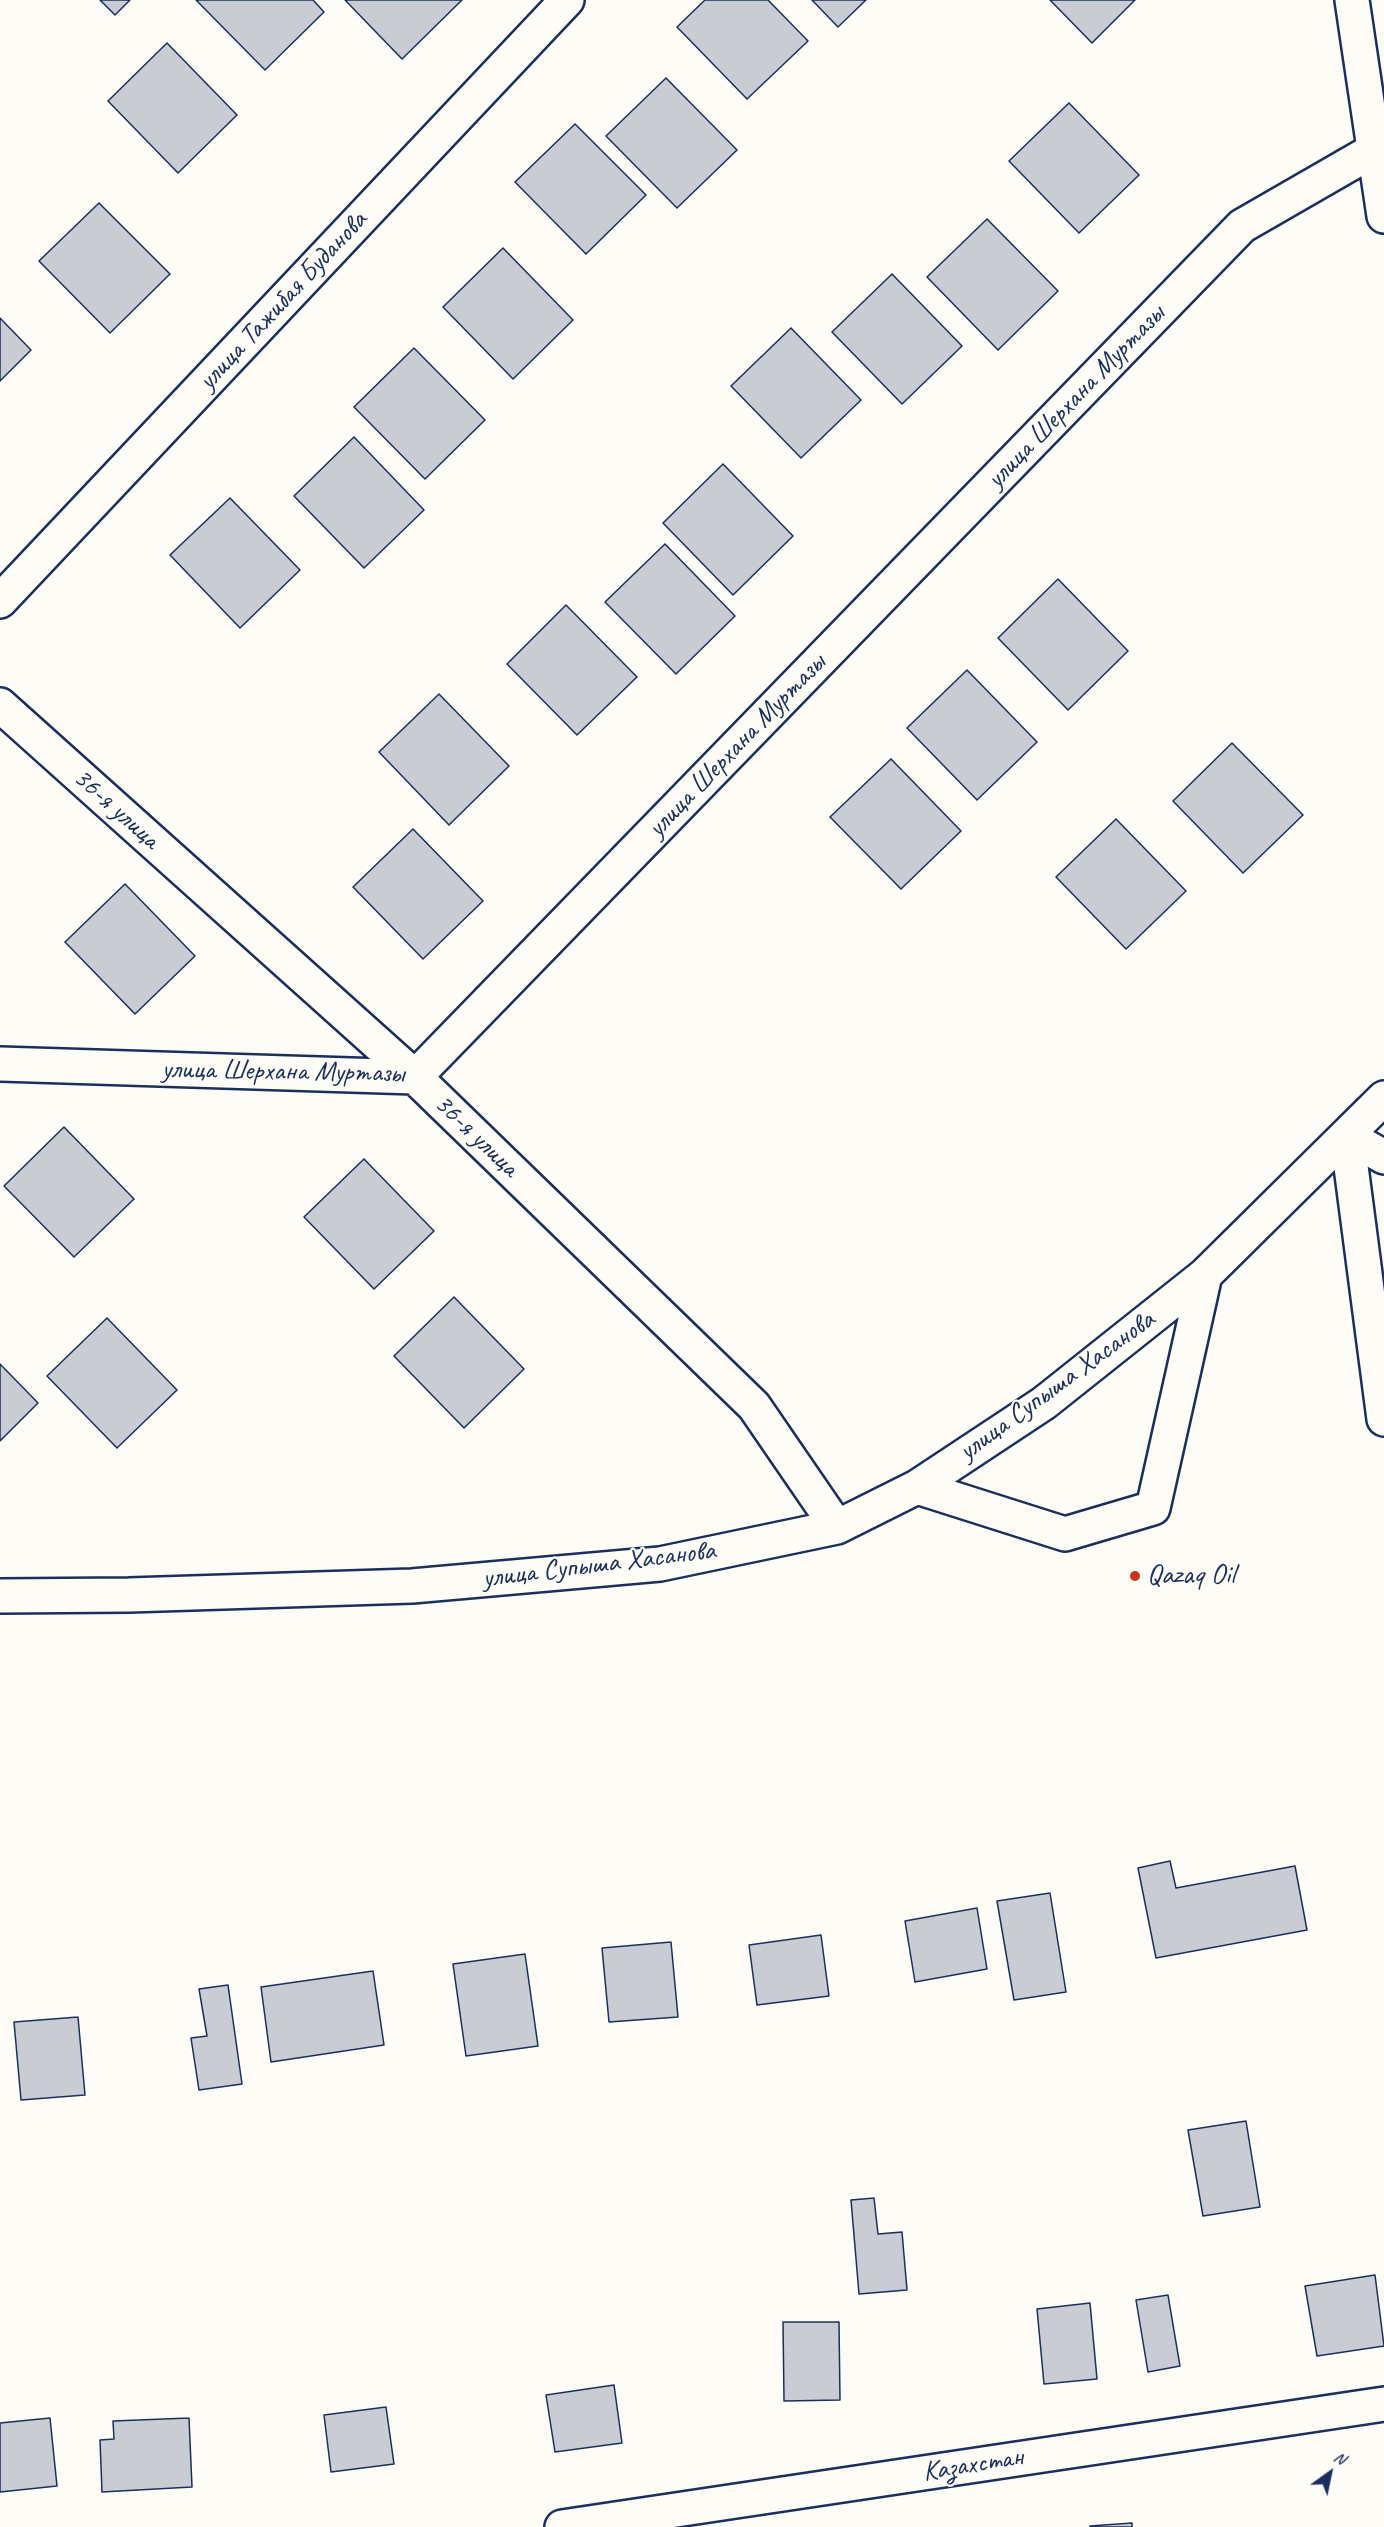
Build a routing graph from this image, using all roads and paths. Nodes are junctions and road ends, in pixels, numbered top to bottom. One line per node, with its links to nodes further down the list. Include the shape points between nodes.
1 (567, 0): 5 (street, улица Тажибая Буданова)
2 (1352, 0): 3 (street)
3 (1379, 145): 4 (street); 8 (street, улица Шерхана Муртазы, via 1242,226)
4 (1384, 216)
5 (0, 601)
6 (0, 705): 8 (street, 36-я улица)
7 (0, 1064): 8 (street, улица Шерхана Муртазы)
8 (415, 1077): 15 (street, 36-я улица, via 754,1406)
9 (1384, 1098): 10 (street, улица Супыша Хасанова)
10 (1347, 1136): 11 (street); 12 (street, улица Супыша Хасанова); 13 (street)
11 (1384, 1157)
12 (1205, 1275): 14 (street, улица Супыша Хасанова, via 1044,1403); 14 (street, via 1153,1508 1065,1534)
13 (1384, 1419)
14 (917, 1487): 15 (street, улица Супыша Хасанова)
15 (837, 1527): 16 (street, улица Супыша Хасанова, via 660,1564 412,1586)
16 (0, 1596)
17 (1384, 2404): 18 (street, Казахстан)
18 (562, 2527)

